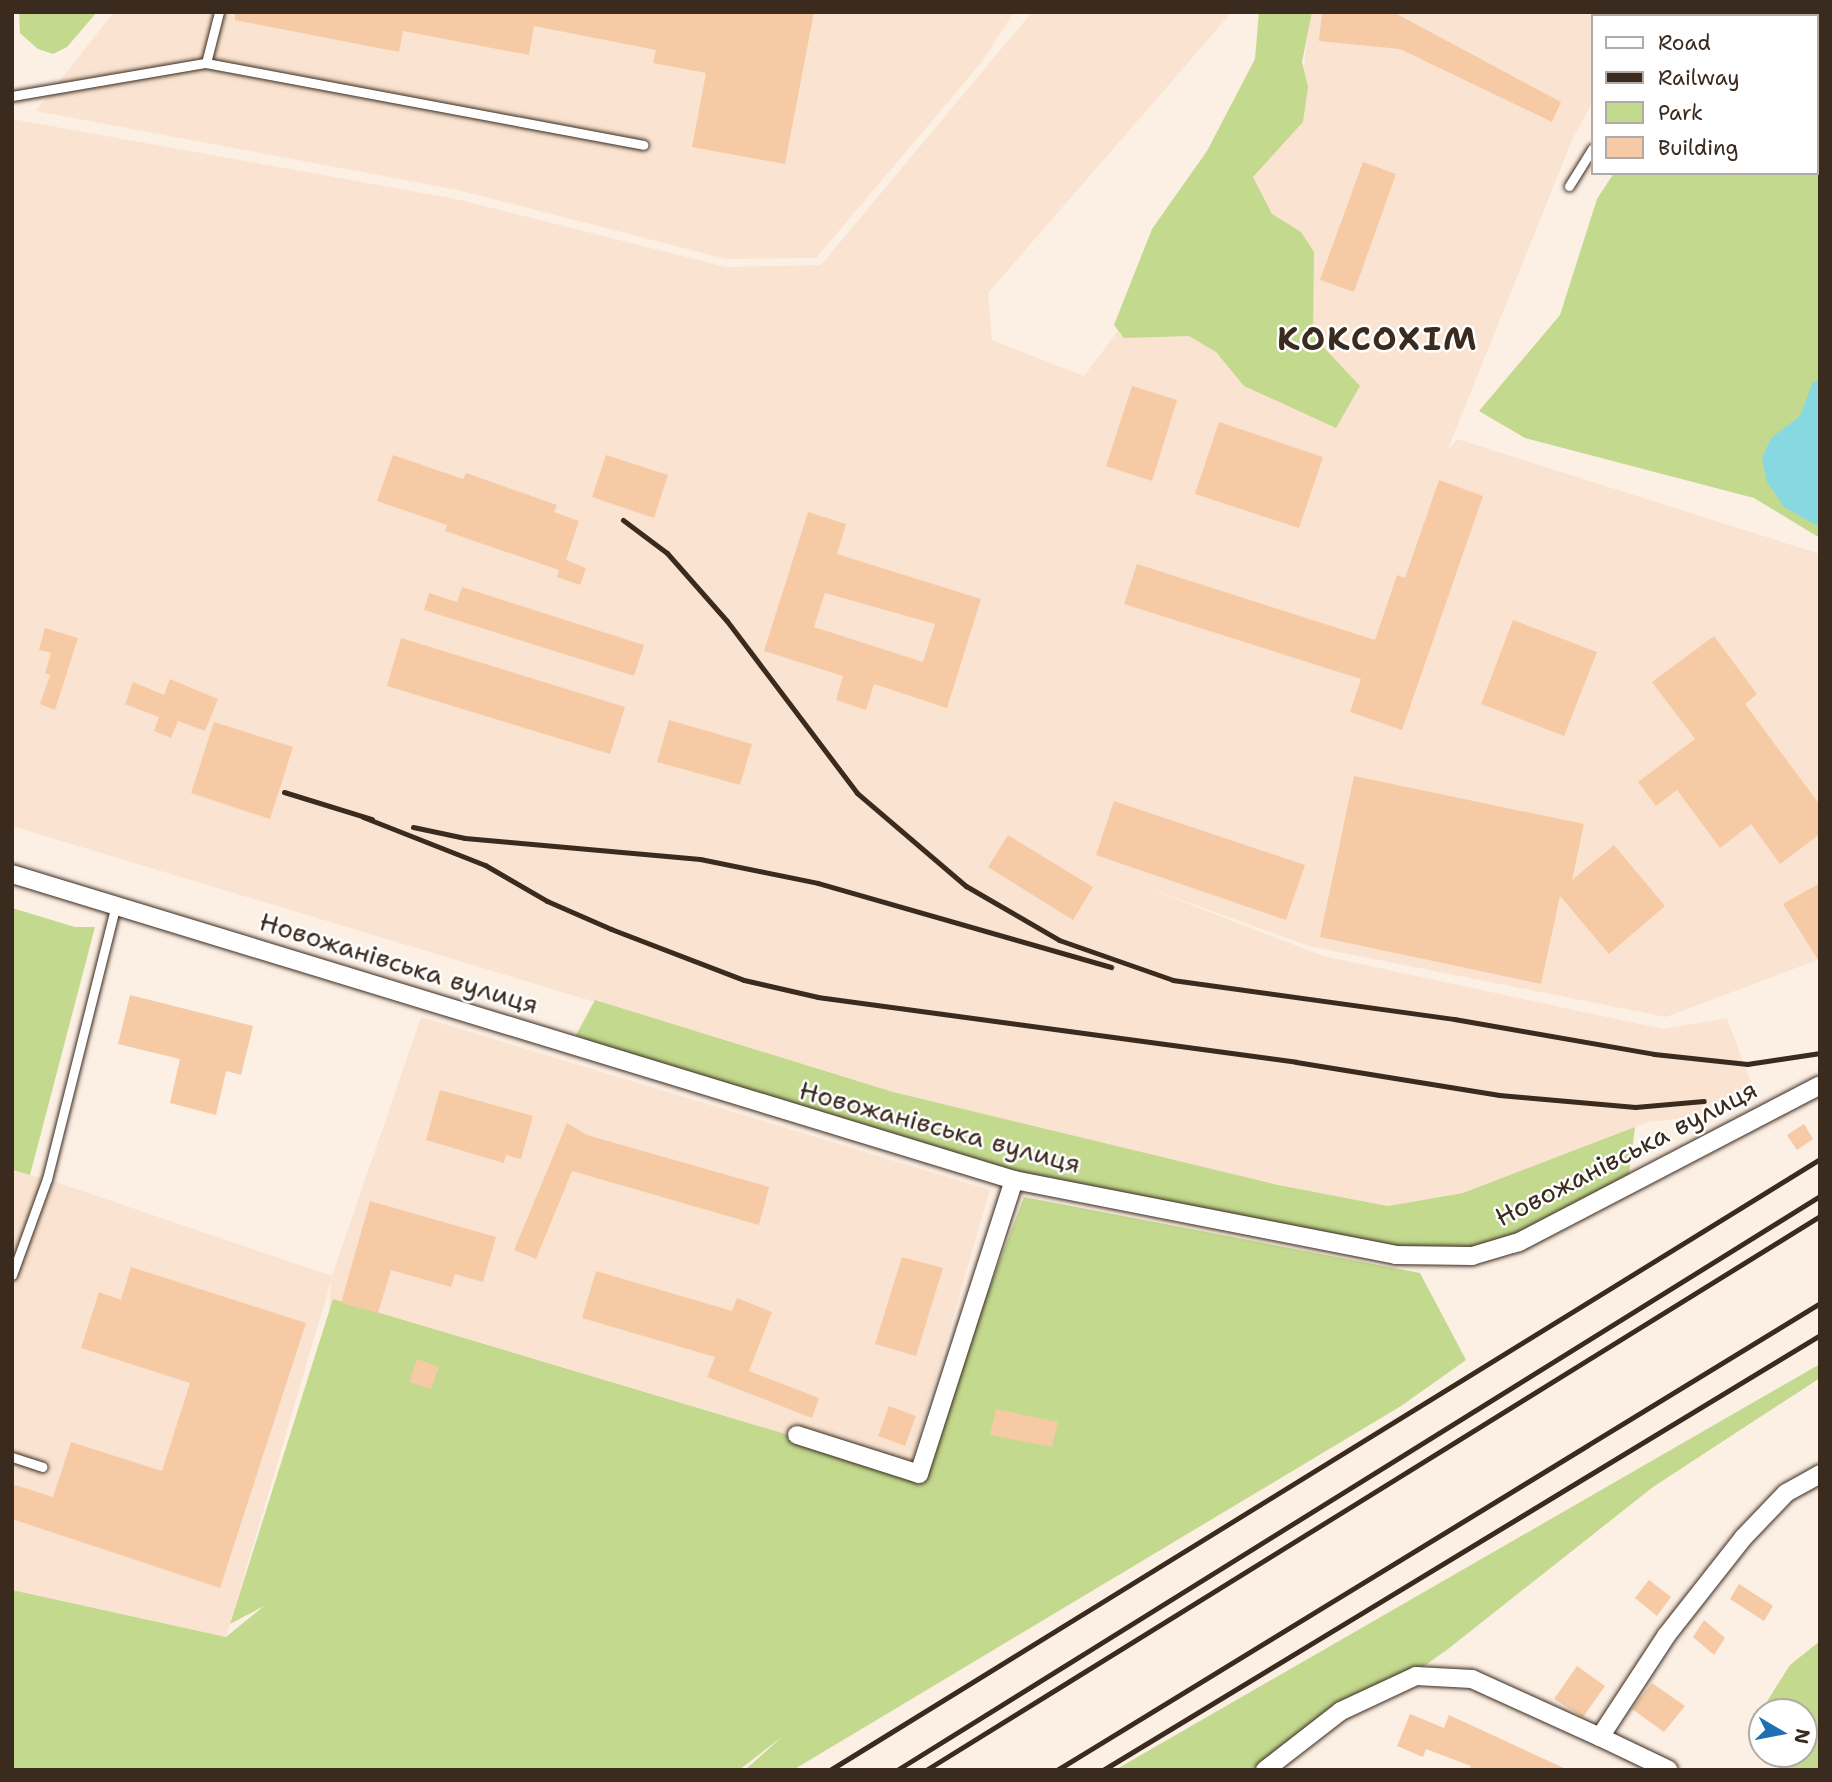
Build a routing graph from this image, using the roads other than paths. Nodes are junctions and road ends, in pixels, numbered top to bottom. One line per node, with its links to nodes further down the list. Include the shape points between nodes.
1 (219, 12): 2 (lane)
2 (206, 62): 3 (lane); 4 (lane)
3 (12, 96)
4 (643, 145)
5 (1590, 152): 6 (lane)
6 (1569, 186)
7 (12, 874): 8 (street, Новожанівська вулиця)
8 (116, 905): 10 (street, Новожанівська вулиця); 11 (lane, via 47,1179)
9 (1820, 1085): 10 (street, Новожанівська вулиця, via 1519,1242 1472,1256 1395,1255)
10 (1014, 1180): 12 (street, via 919,1474)
11 (12, 1275)
12 (797, 1434)
13 (12, 1457): 14 (lane)
14 (42, 1467)
15 (1820, 1474): 16 (street, via 1786,1493 1743,1538 1666,1636)
16 (1600, 1737): 17 (street, via 1472,1679 1416,1676 1341,1711); 18 (street)
17 (1265, 1770)
18 (1669, 1770)

